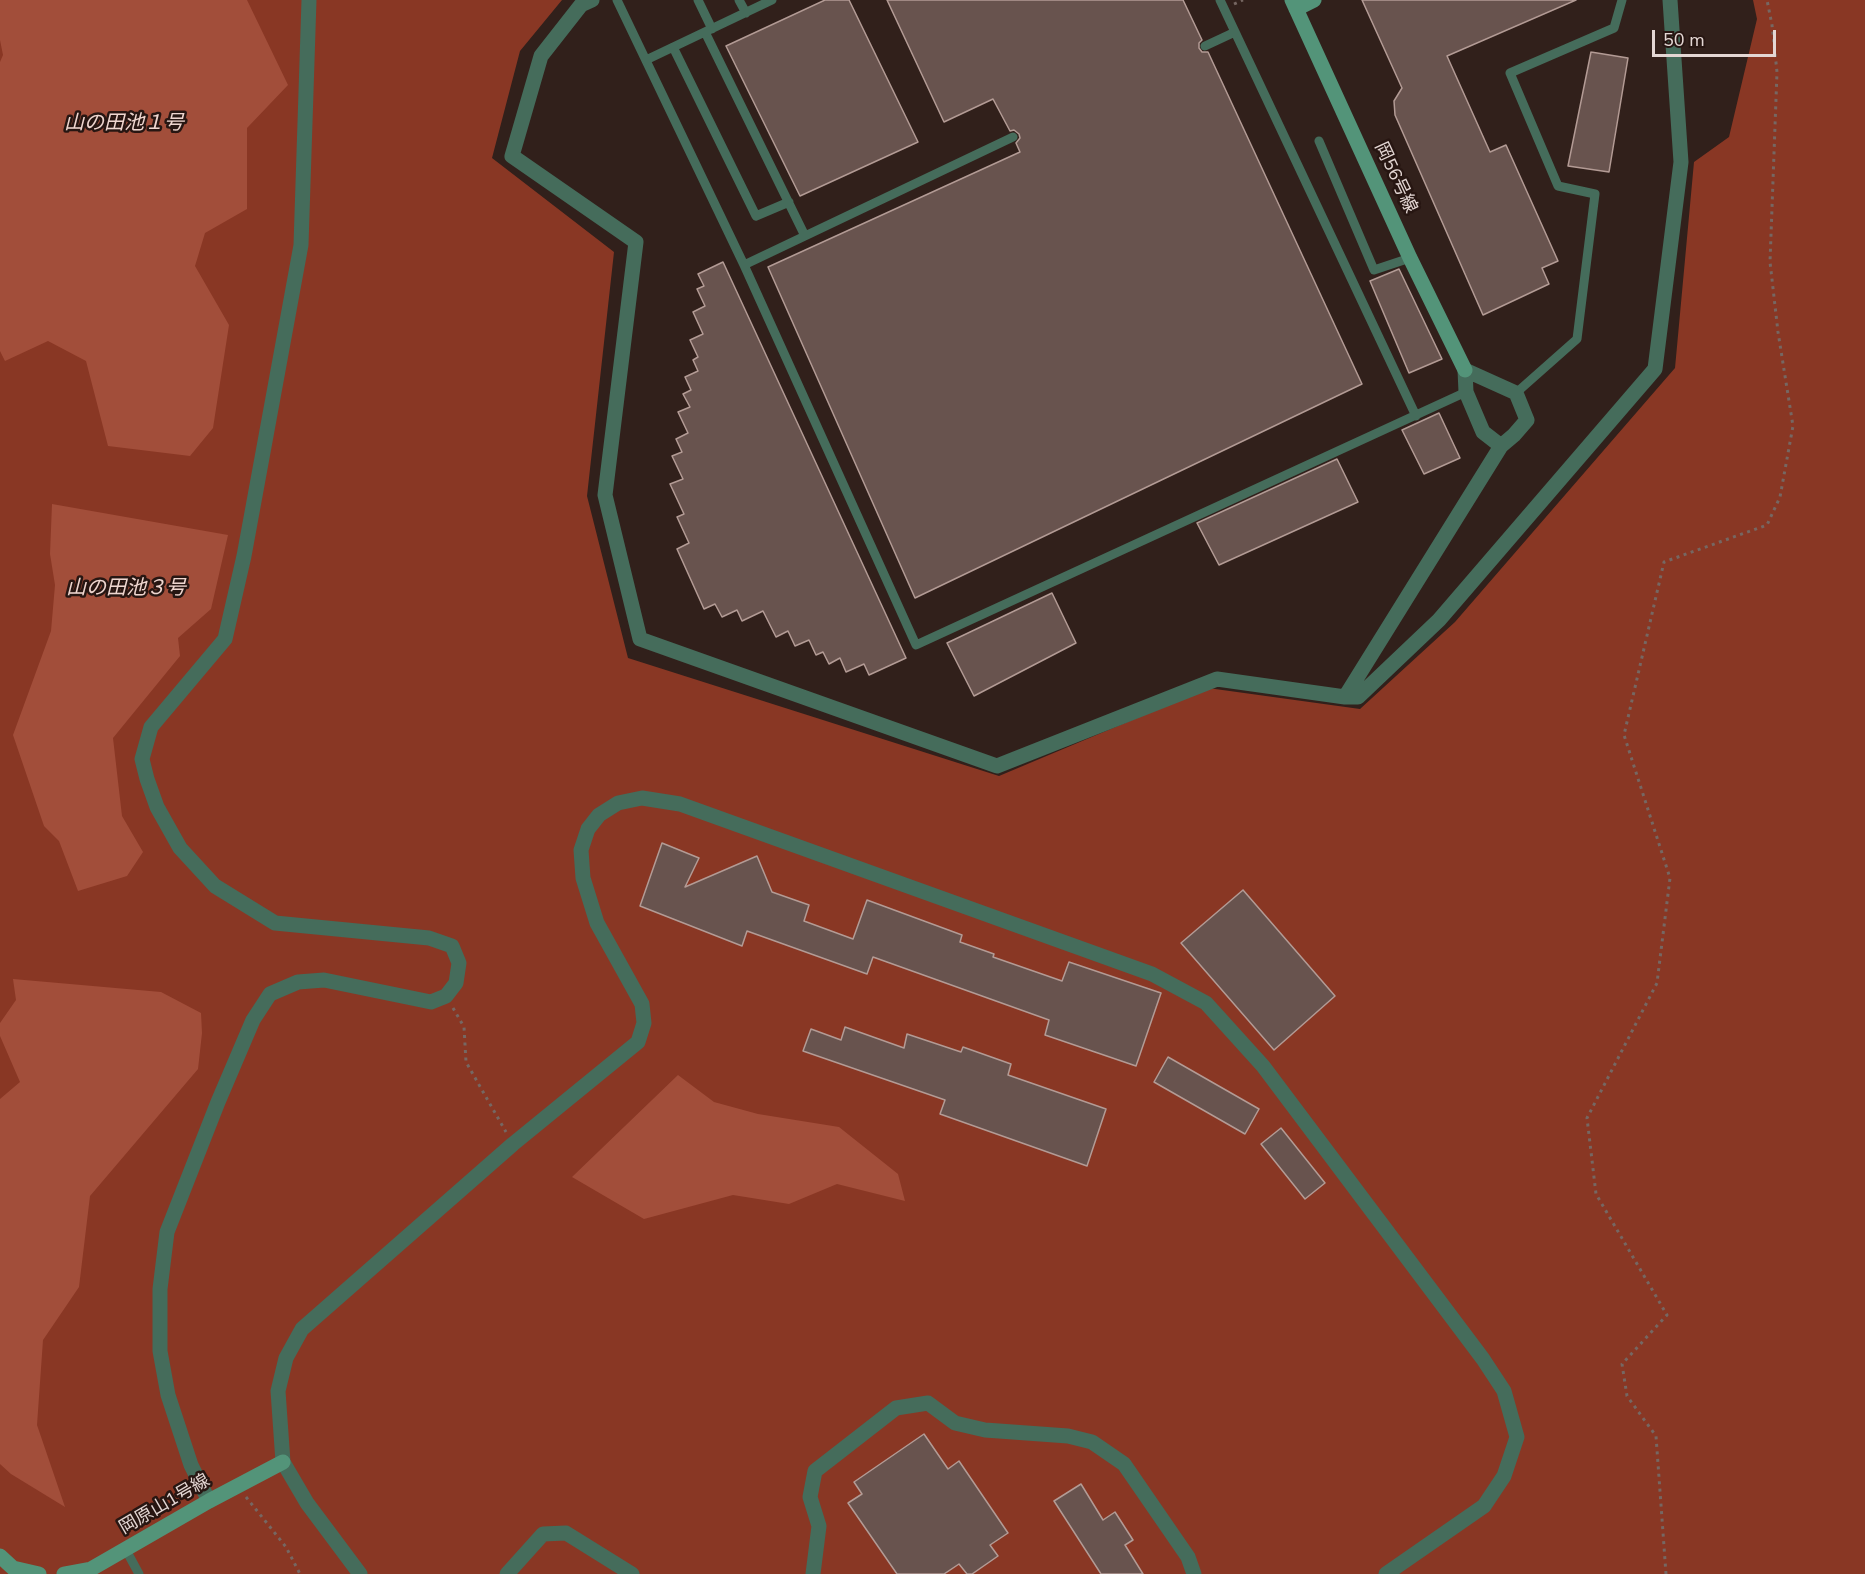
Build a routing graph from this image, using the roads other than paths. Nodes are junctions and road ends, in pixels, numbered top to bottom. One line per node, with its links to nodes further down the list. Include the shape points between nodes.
1 (309, 0): 31 (street, via 301,245 244,556 225,639 151,727 142,759 157,807 180,848 215,886 275,923 429,938 452,946 459,963 456,983 446,996 430,1002 324,980 298,982 270,994 253,1020 167,1232 160,1289 160,1351 168,1395 191,1466)
2 (592, 0): 29 (street, via 581,5 540,56 512,156 636,242 605,495 640,639 997,766 1217,679)
3 (617, 0): 17 (lane)
4 (698, 0): 13 (lane)
5 (739, 0): 12 (lane)
6 (772, 0): 12 (lane)
7 (1220, 0): 14 (lane)
8 (1314, 0): 11 (street)
9 (1622, 0): 26 (lane, via 1614,28 1510,73 1558,186 1595,194 1577,339)
10 (1670, 0): 29 (street, via 1681,162 1655,369 1439,620 1358,697)
11 (1294, 4): 22 (street, 岡56号線)
12 (746, 13): 13 (lane)
13 (708, 31): 16 (lane); 20 (lane)
14 (1235, 32): 15 (lane); 27 (lane)
15 (1205, 46)
16 (673, 47): 17 (lane); 20 (lane, via 756,216)
17 (646, 60): 23 (lane)
18 (1013, 137): 21 (lane)
19 (1318, 141): 22 (lane, via 1374,270)
20 (789, 202): 21 (lane)
21 (806, 236): 23 (lane)
22 (1410, 258): 24 (street, 岡56号線)
23 (744, 265): 27 (lane, via 916,645)
24 (1465, 370): 25 (street); 26 (street)
25 (1466, 392): 27 (lane); 28 (street, via 1483,432)
26 (1516, 393): 28 (street, via 1527,420)
27 (1416, 416)
28 (1501, 446): 29 (street)
29 (1345, 697)
30 (283, 1462): 31 (street, 岡原山1号線); 37 (street, via 307,1503); 42 (street, via 279,1391 286,1358 302,1329 513,1144 638,1042 644,1023 642,1004 597,923 583,878 581,850 588,829 599,815 618,803 642,798 680,804 1152,974 1206,1003 1263,1066 1483,1359 1503,1391 1518,1437 1504,1476 1484,1506)
31 (209, 1501): 32 (street, 岡原山1号線)
32 (126, 1550): 35 (street, 岡原山1号線, via 91,1569); 36 (lane)
33 (0, 1556): 34 (street, via 13,1568)
34 (39, 1574)
35 (64, 1574)
36 (139, 1574)
37 (360, 1574)
38 (507, 1574): 39 (street, via 543,1534 566,1533)
39 (632, 1574)
40 (813, 1574): 41 (street, via 819,1526 810,1497 815,1471 896,1408 928,1403 955,1423 1092,1442 1124,1464 1188,1557)
41 (1194, 1574)
42 (1386, 1574)

